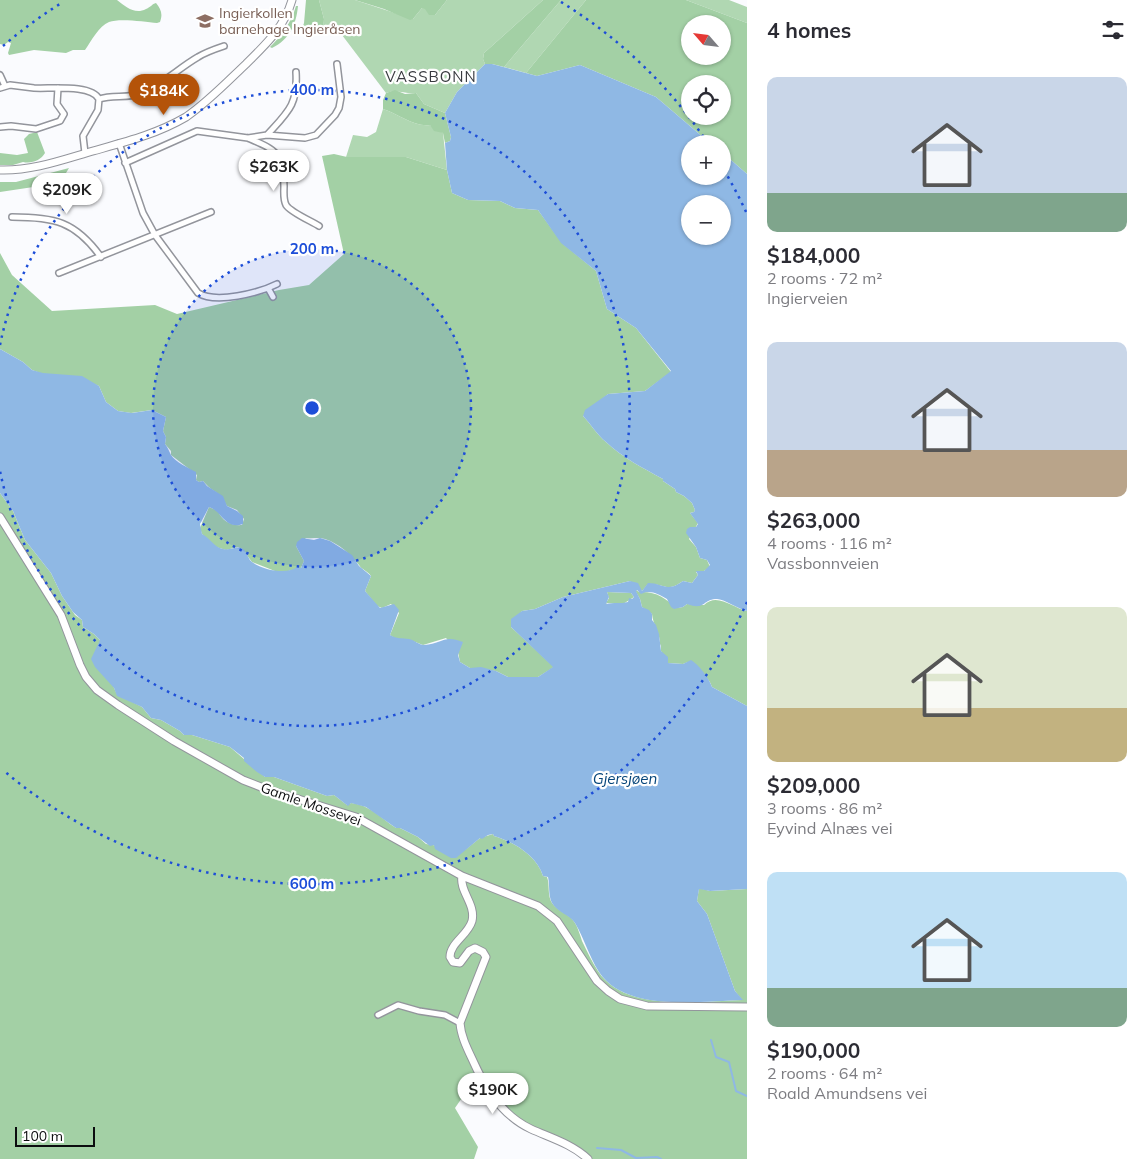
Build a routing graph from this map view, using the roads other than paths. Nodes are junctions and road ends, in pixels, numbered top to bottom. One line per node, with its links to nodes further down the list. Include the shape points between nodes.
1 (292, 0): 12 (main road, via 283,24 272,38 201,106 165,128)
2 (224, 46): 8 (street, via 201,55 145,92 126,98)
3 (337, 64): 10 (street, via 341,97 335,115 325,127 310,138)
4 (296, 72): 10 (street, via 297,89 292,105)
5 (0, 75): 6 (street)
6 (2, 87): 7 (street)
7 (58, 88): 8 (street, via 92,92); 9 (street, via 57,104 64,114 60,121 36,129)
8 (99, 99): 13 (street, via 98,110 83,136)
9 (0, 127)
10 (267, 135): 11 (street)
11 (248, 138): 14 (street, via 197,131); 18 (street, via 274,151 282,165 286,205)
12 (119, 143): 13 (main road); 14 (street)
13 (85, 153): 15 (main road, via 40,166)
14 (125, 163): 19 (street, via 138,201)
15 (0, 170)
16 (210, 212): 19 (street)
17 (12, 217): 20 (street, via 44,218 68,226 87,239)
18 (319, 226)
19 (155, 235): 20 (street); 23 (street, via 192,287 203,296 219,298)
20 (101, 257): 21 (street)
21 (59, 273)
22 (277, 284): 23 (street)
23 (268, 288): 24 (street)
24 (273, 297)
25 (0, 517): 26 (main road, Gamle Mossevei, via 61,615 83,672 104,696 236,777 356,818)
26 (462, 876): 27 (main road, Gamle Mossevei, via 528,900 548,912 597,981 620,999 647,1006); 29 (main road, via 472,918 450,957 453,962 460,963 475,948 486,957)
27 (747, 1007)
28 (378, 1015): 29 (street, via 398,1005 445,1015)
29 (460, 1023): 30 (main road, via 476,1067 503,1110 515,1120 572,1147)
30 (588, 1159)

